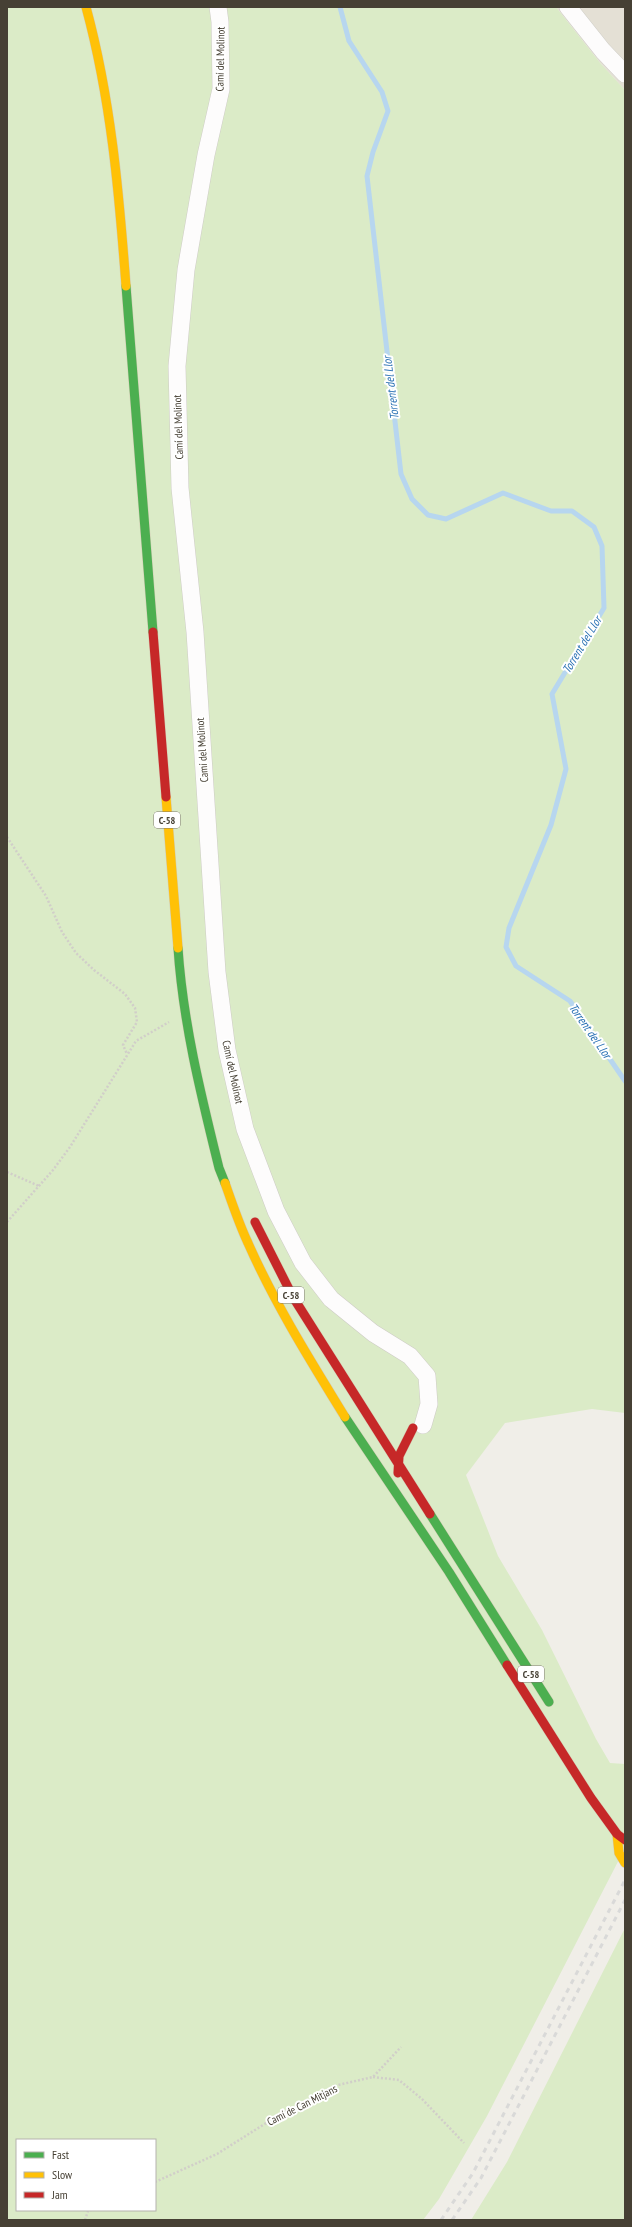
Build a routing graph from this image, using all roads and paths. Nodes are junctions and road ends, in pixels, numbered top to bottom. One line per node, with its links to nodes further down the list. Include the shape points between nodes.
1 (86, 7): 6 (main road, C-58, via 104,74 118,177 176,931)
2 (218, 7): 14 (street, Camí del Molinot, via 221,89 206,155 186,270 177,366 180,488 195,632 217,972 228,1050 245,1130 276,1211 300,1256 331,1299 373,1333 410,1356 427,1376 429,1404)
3 (568, 7): 4 (street)
4 (625, 74)
5 (7, 837): 7 (path, via 46,896 62,932 76,953 125,994 135,1008 138,1022 123,1045)
6 (186, 1017): 7 (path, via 168,1023 136,1042); 20 (main road, C-58, via 206,1120 219,1168 260,1269 302,1348)
7 (127, 1054): 9 (path, via 70,1148)
8 (7, 1172): 9 (path)
9 (39, 1186): 11 (path)
10 (249, 1211): 12 (main road, C-58, via 293,1297)
11 (7, 1222)
12 (341, 1376): 13 (main road, via 354,1387); 17 (main road, C-58)
13 (387, 1426)
14 (418, 1427): 15 (main road); 16 (main road); 17 (main road, via 402,1447)
15 (403, 1430)
16 (414, 1450)
17 (397, 1464): 19 (main road, C-58); 20 (main road, via 400,1482 437,1543)
18 (412, 1468): 19 (main road)
19 (417, 1494): 21 (main road, C-58)
20 (449, 1572): 23 (main road, C-58)
21 (553, 1709)
22 (592, 1785): 23 (main road)
23 (591, 1798): 24 (main road, C-58)
24 (617, 1834): 25 (main road, C-58); 26 (main road, via 619,1853)
25 (625, 1840)
26 (625, 1864)
27 (401, 2047): 28 (path)
28 (373, 2077): 29 (path, via 399,2080 422,2099); 30 (path, Camí de Can Mitjans, via 338,2085 282,2113 217,2154)
29 (464, 2143)
30 (156, 2182)

